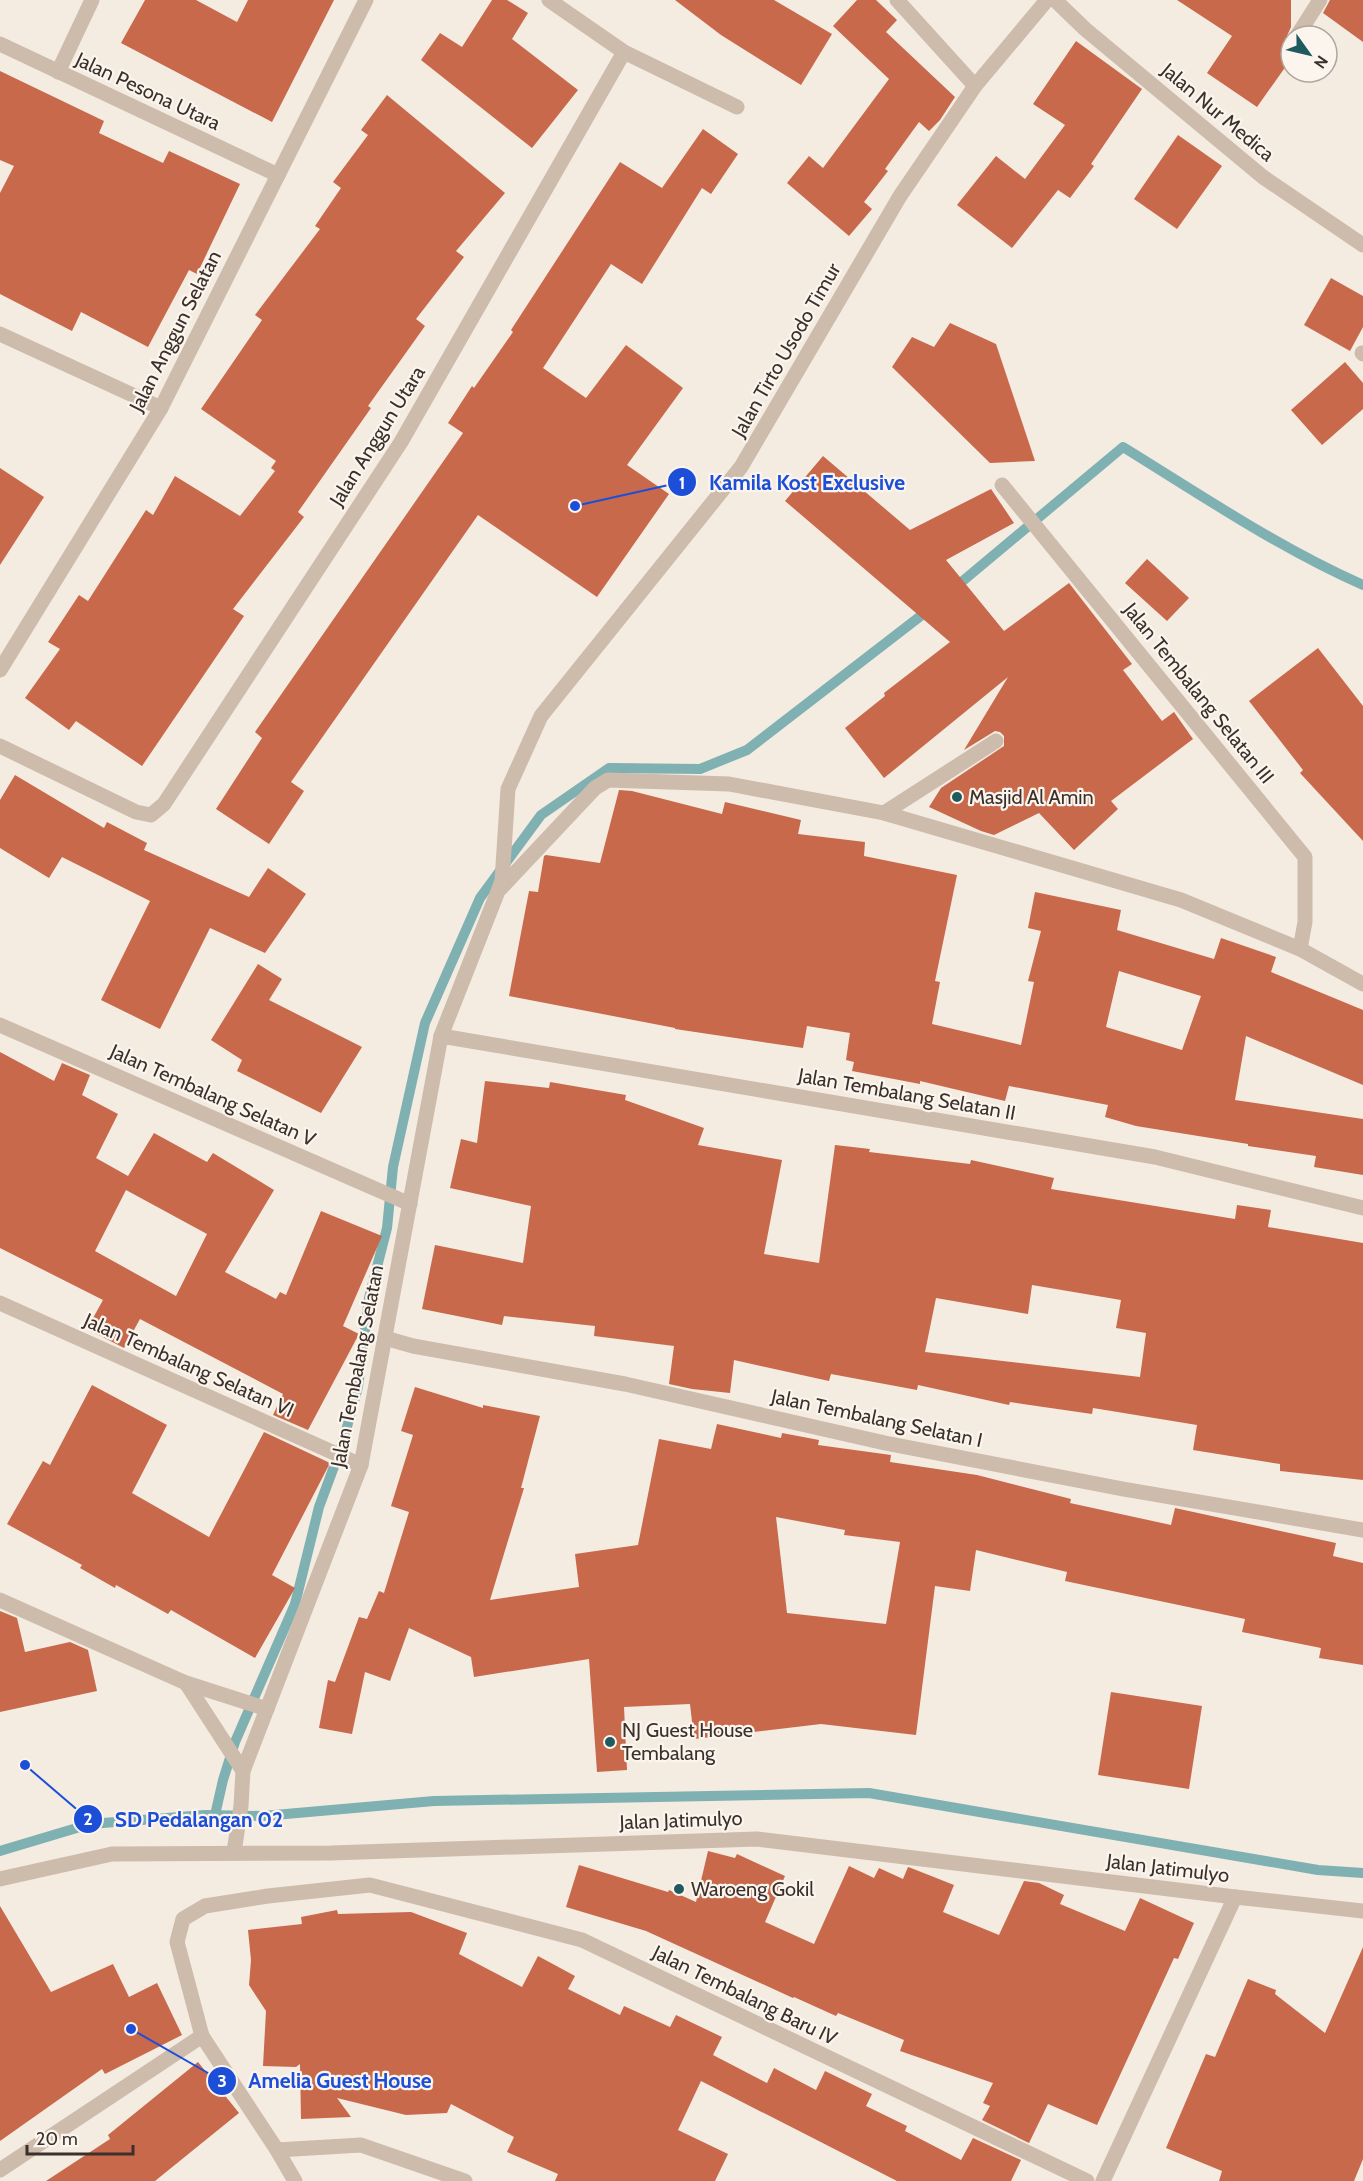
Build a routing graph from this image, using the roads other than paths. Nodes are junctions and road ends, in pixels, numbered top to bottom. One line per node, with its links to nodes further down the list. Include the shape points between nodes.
1 (92, 0): 11 (street)
2 (366, 0): 14 (street, Jalan Anggun Selatan)
3 (549, 0): 10 (street)
4 (897, 0): 12 (street)
5 (1047, 0): 12 (street, Jalan Tirto Usodo Timur)
6 (1054, 0): 15 (street, Jalan Nur Medica, via 1263,177)
7 (1320, 0): 8 (street)
8 (1305, 24)
9 (0, 44): 11 (street, Jalan Pesona Utara)
10 (624, 52): 13 (street); 21 (street, Jalan Anggun Utara, via 401,442 164,804 151,815 136,812)
11 (58, 72): 14 (street, Jalan Pesona Utara)
12 (975, 86): 23 (street, Jalan Tirto Usodo Timur, via 900,196 741,467 541,716 508,789)
13 (736, 107)
14 (278, 176): 17 (street, Jalan Anggun Selatan)
15 (1363, 245)
16 (0, 334): 17 (street)
17 (161, 408): 19 (street, Jalan Anggun Selatan)
18 (1002, 485): 24 (street, Jalan Tembalang Selatan III, via 1305,857 1305,922)
19 (0, 670)
20 (996, 741): 22 (street)
21 (0, 746)
22 (884, 813): 23 (street, via 729,784 608,780 595,788); 24 (street, via 1181,900)
23 (500, 886): 27 (street, Jalan Tembalang Selatan)
24 (1300, 949): 25 (street)
25 (1363, 984)
26 (0, 1025): 28 (street, Jalan Tembalang Selatan V)
27 (441, 1036): 28 (street, Jalan Tembalang Selatan); 29 (street, Jalan Tembalang Selatan II, via 1155,1157)
28 (410, 1204): 31 (street, Jalan Tembalang Selatan)
29 (1363, 1208)
30 (0, 1303): 32 (street, Jalan Tembalang Selatan VI)
31 (385, 1338): 32 (street, Jalan Tembalang Selatan); 33 (street, Jalan Tembalang Selatan I, via 625,1384 885,1443)
32 (362, 1465): 36 (street, Jalan Tembalang Selatan)
33 (1363, 1530)
34 (0, 1599): 35 (street)
35 (186, 1683): 36 (street); 37 (street)
36 (267, 1709): 37 (street, Jalan Tembalang Selatan)
37 (243, 1771): 38 (street, Jalan Tembalang Selatan)
38 (235, 1846): 39 (street, Jalan Jatimulyo, via 112,1854); 40 (street, Jalan Jatimulyo, via 343,1853 757,1839)
39 (0, 1879)
40 (1235, 1897): 41 (street, Jalan Jatimulyo); 48 (street)
41 (1363, 1911)
42 (202, 2036): 43 (street); 44 (street); 47 (street, Jalan Tembalang Baru IV, via 177,1942 183,1919 205,1906 370,1885 582,1940)
43 (277, 2150): 45 (street); 46 (street, via 361,2145)
44 (0, 2170)
45 (295, 2181)
46 (465, 2181)
47 (1087, 2181)
48 (1103, 2181)

